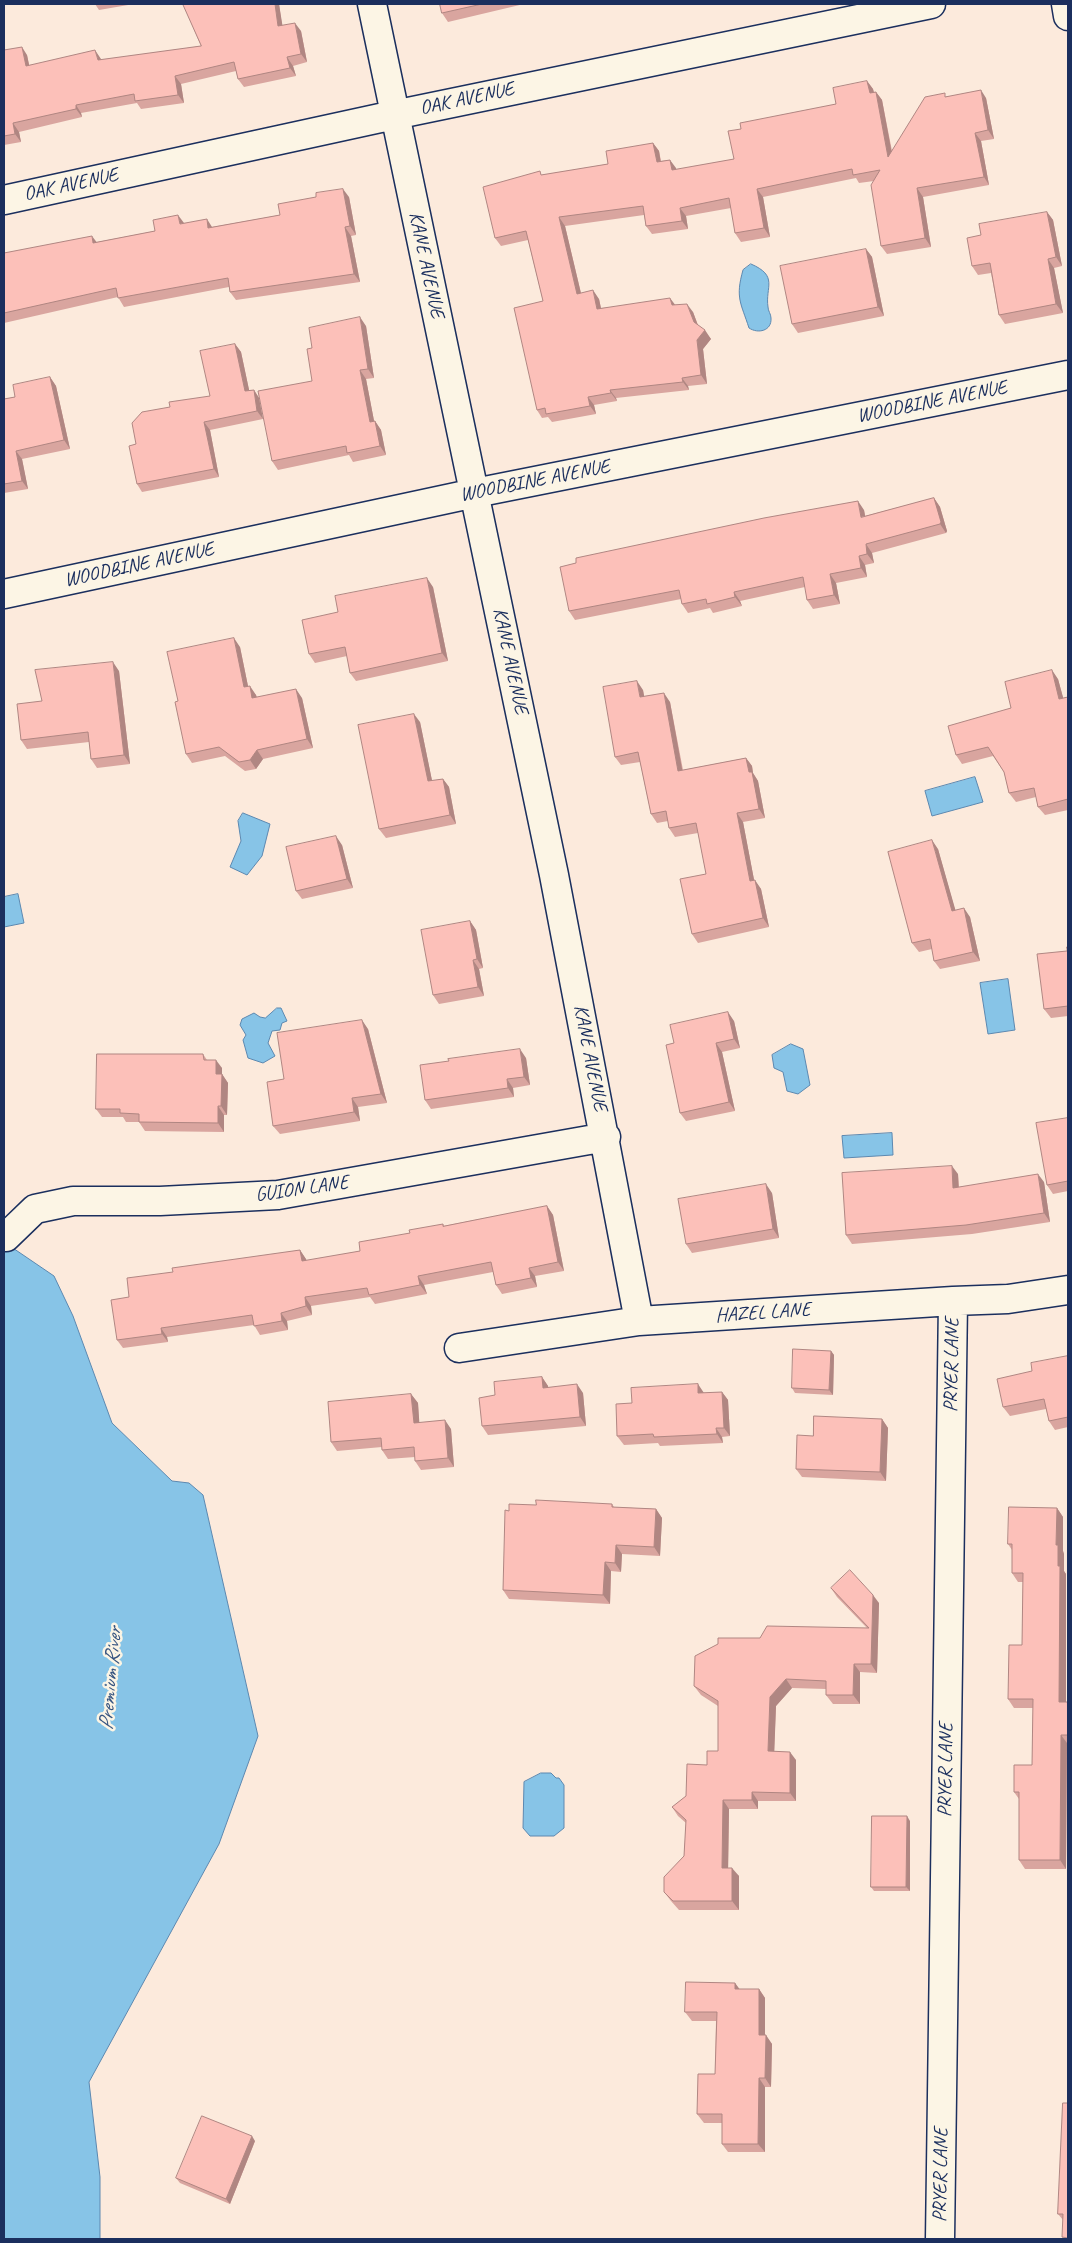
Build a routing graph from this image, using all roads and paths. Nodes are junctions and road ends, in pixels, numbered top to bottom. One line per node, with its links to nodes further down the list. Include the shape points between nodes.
1 (372, 4): 5 (street, KANE AVENUE)
2 (931, 4): 5 (street, OAK AVENUE)
3 (1066, 4): 4 (street)
4 (1068, 16)
5 (394, 114): 6 (street, OAK AVENUE); 8 (street, KANE AVENUE)
6 (4, 200)
7 (1068, 375): 8 (street, WOODBINE AVENUE)
8 (475, 493): 9 (street, WOODBINE AVENUE); 10 (street, KANE AVENUE)
9 (4, 594)
10 (606, 1137): 11 (street, GUION LANE, via 278,1195 160,1201 73,1201 35,1209); 14 (street, KANE AVENUE)
11 (6, 1238)
12 (1068, 1290): 13 (street, HAZEL LANE, via 1008,1299)
13 (953, 1300): 14 (street, HAZEL LANE); 16 (street, PRYER LANE)
14 (639, 1321): 15 (street, HAZEL LANE)
15 (459, 1348)
16 (940, 2239)

